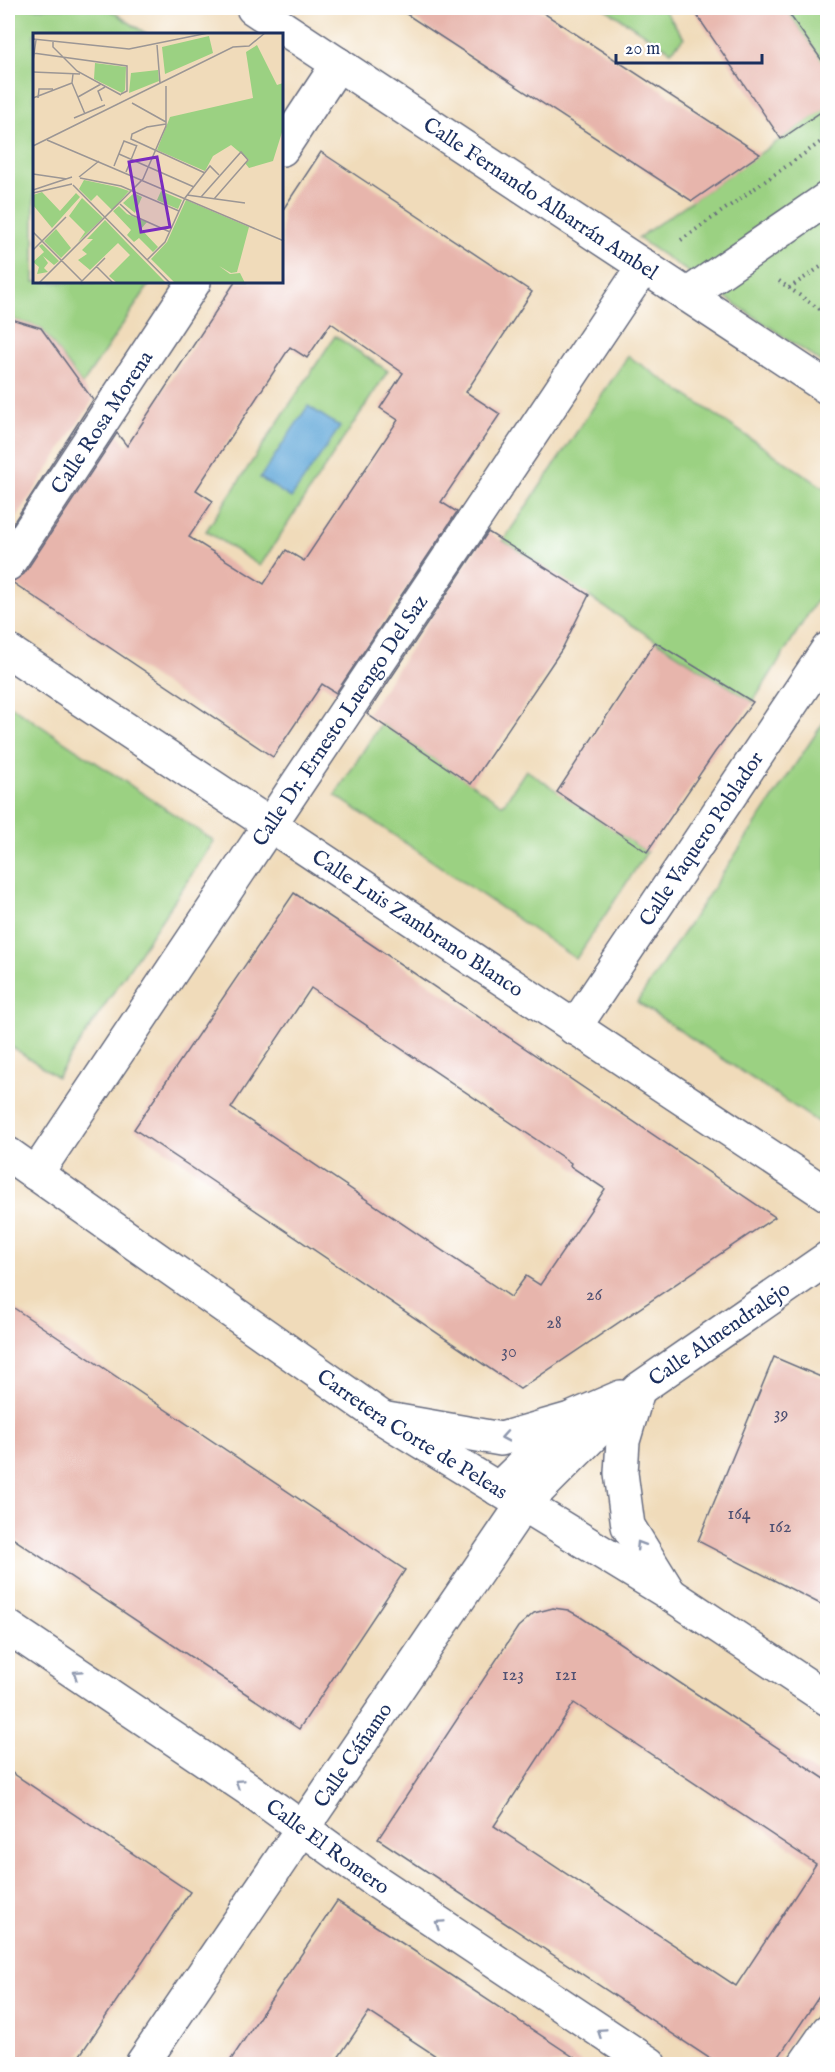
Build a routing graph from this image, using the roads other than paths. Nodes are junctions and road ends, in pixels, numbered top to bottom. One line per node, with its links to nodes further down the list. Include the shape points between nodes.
1 (253, 8): 2 (street, Calle Fernando Albarrán Ambel)
2 (338, 64): 3 (street); 5 (street, Calle Fernando Albarrán Ambel)
3 (284, 146)
4 (828, 198): 7 (street)
5 (644, 266): 7 (street, Calle Fernando Albarrán Ambel); 12 (street, Calle Dr. Ernesto Luengo Del Saz)
6 (193, 284): 9 (street, Calle Rosa Morena)
7 (687, 295): 8 (street, Calle Fernando Albarrán Ambel)
8 (828, 388)
9 (8, 564)
10 (828, 649): 13 (street, Calle Vaquero Poblador)
11 (8, 651): 12 (street, Calle Luis Zambrano Blanco)
12 (269, 825): 13 (street, Calle Luis Zambrano Blanco); 15 (street, Calle Dr. Ernesto Luengo Del Saz)
13 (574, 1029): 16 (street, Calle Luis Zambrano Blanco)
14 (8, 1154): 15 (street, Carretera Corte de Peleas)
15 (36, 1174): 19 (street, Carretera Corte de Peleas)
16 (828, 1195)
17 (828, 1258): 18 (street, Calle Almendralejo)
18 (639, 1389): 20 (street, Calle Almendralejo); 21 (street, Calle Almendralejo); 22 (street, Calle Almendralejo, one-way to 18, via 628,1526 621,1473 623,1441)
19 (384, 1419): 20 (street, Calle Almendralejo, one-way to 19, via 501,1439); 21 (street, Carretera Corte de Peleas)
20 (570, 1419): 21 (street, Calle Almendralejo)
21 (510, 1497): 22 (street, Carretera Corte de Peleas); 25 (street, Calle Cáñamo)
22 (670, 1594): 24 (street, Carretera Corte de Peleas)
23 (8, 1627): 25 (street, Calle El Romero, one-way to 23)
24 (828, 1699)
25 (304, 1828): 27 (street, Calle Cáñamo); 28 (street, Calle El Romero, one-way to 25, via 374,1880)
26 (828, 2031): 29 (street)
27 (142, 2064)
28 (650, 2064)
29 (805, 2064)

